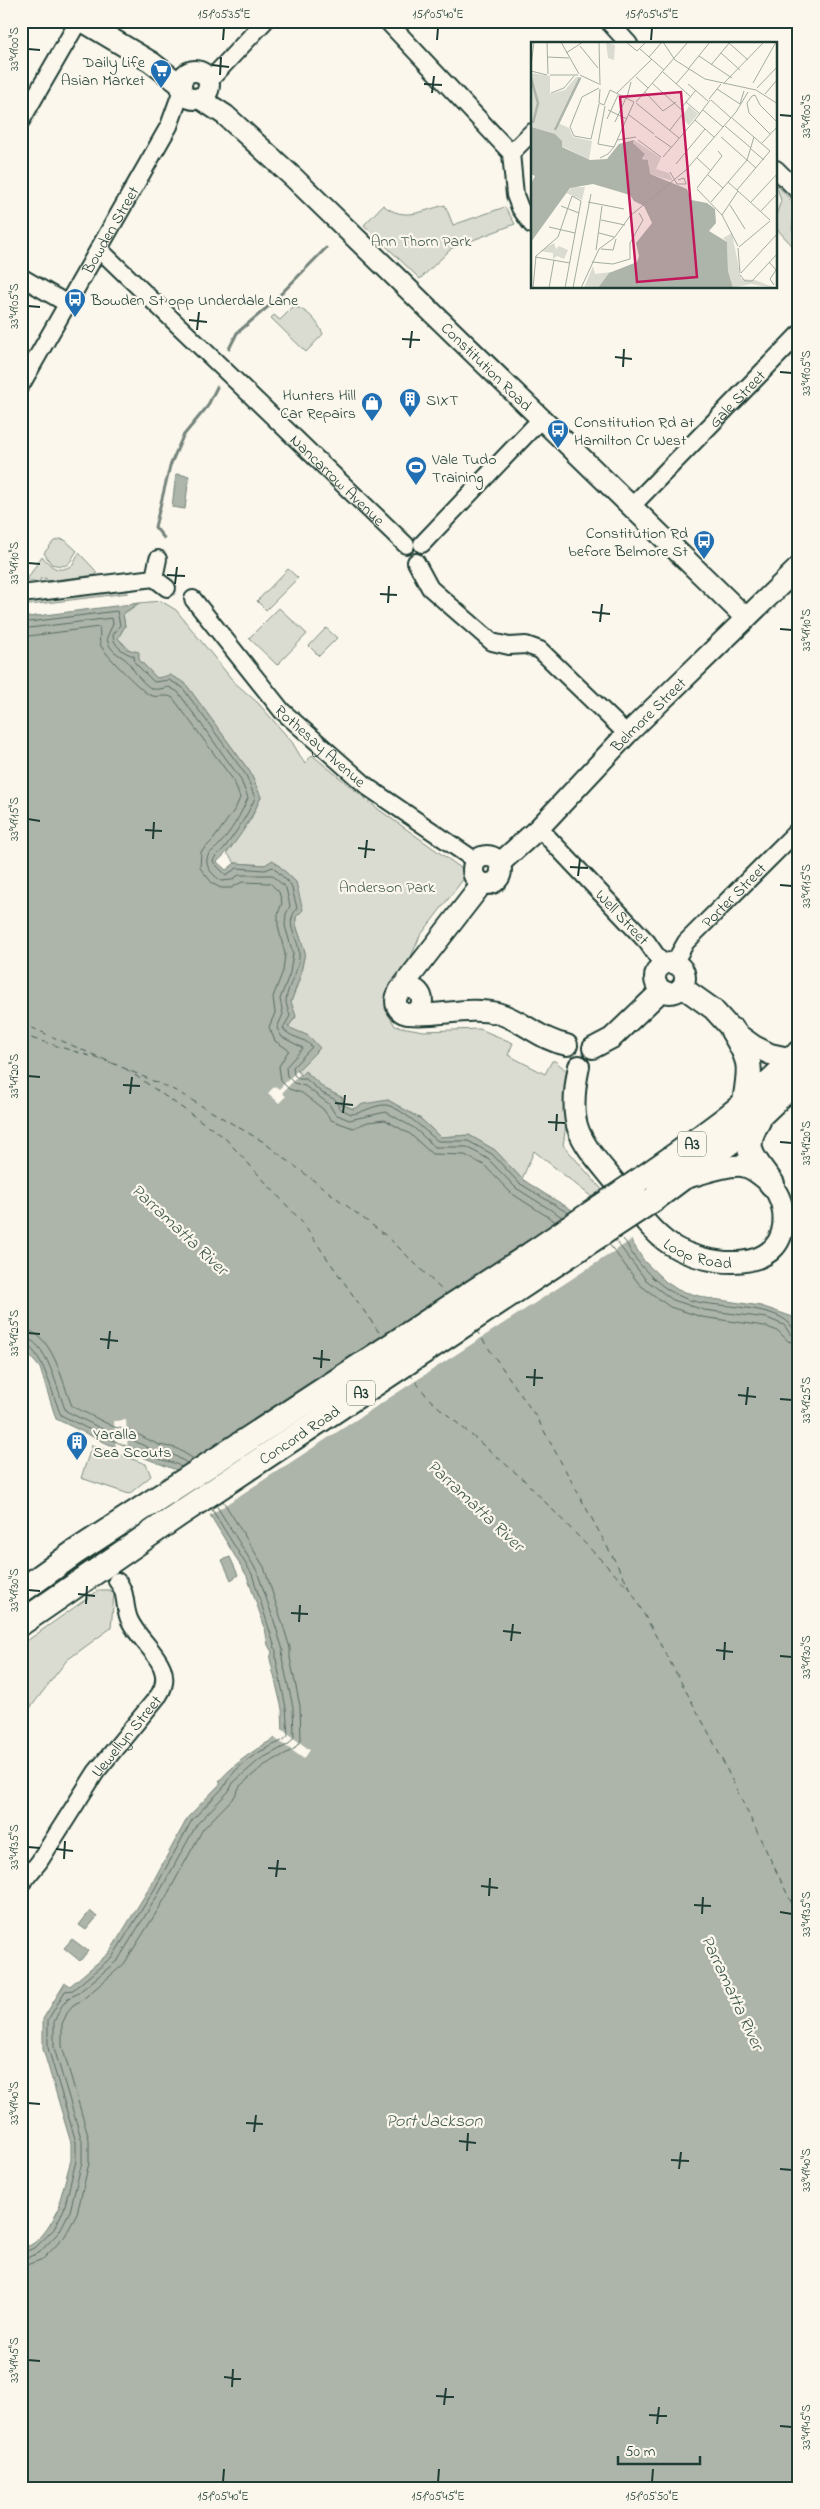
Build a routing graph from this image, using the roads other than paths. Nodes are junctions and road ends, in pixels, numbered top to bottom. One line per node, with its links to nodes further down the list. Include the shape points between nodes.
1 (265, 21): 6 (street, Bowden Street)
2 (388, 21): 9 (street)
3 (608, 21): 5 (street)
4 (78, 25): 6 (main road, Constitution Road); 7 (street)
5 (626, 42)
6 (194, 86): 13 (street, Bowden Street); 18 (main road, Constitution Road)
7 (21, 121)
8 (531, 133): 9 (street)
9 (511, 152): 12 (street, via 515,195)
10 (778, 172): 11 (street)
11 (799, 192)
12 (531, 224)
13 (99, 249): 15 (street, Bowden Street); 20 (street, Nancarrow Avenue)
14 (21, 277): 15 (street)
15 (66, 303): 17 (street, Bowden Street)
16 (799, 334): 19 (street, Gale Street)
17 (21, 385)
18 (542, 418): 19 (main road, Constitution Road); 20 (street)
19 (632, 506): 27 (main road, Constitution Road)
20 (414, 545): 28 (street, via 424,554 416,562 430,588 481,634 492,642 526,645 540,650)
21 (158, 559): 23 (street)
22 (799, 567): 27 (main road, Belmore Street)
23 (154, 578): 24 (street); 25 (street)
24 (167, 588)
25 (21, 594)
26 (193, 599): 31 (street, Rothesay Avenue, via 282,711 370,788)
27 (746, 618): 28 (main road, Belmore Street)
28 (627, 734): 29 (main road, Belmore Street)
29 (538, 828): 32 (main road, Belmore Street); 34 (street, Well Street)
30 (799, 829): 34 (street, Porter Street)
31 (476, 861): 32 (main road, via 489,856); 33 (main road, via 473,874)
32 (500, 863): 33 (main road, via 502,872 498,880)
33 (482, 884): 37 (main road, via 422,963)
34 (668, 964): 35 (main road, via 680,967 684,973); 36 (main road, via 657,970 655,977)
35 (682, 987): 36 (main road, via 672,992); 39 (main road, via 713,1009)
36 (662, 990): 41 (main road, via 612,1038)
37 (413, 993): 38 (main road); 38 (main road, via 396,1004 400,1011 409,1014)
38 (447, 1012): 40 (main road, via 498,1014 542,1038)
39 (733, 1031): 42 (main road, via 760,1050); 44 (highway, via 746,1052)
40 (567, 1045): 41 (main road, via 582,1038); 43 (main road, via 567,1060)
41 (593, 1048): 43 (main road, via 589,1063)
42 (797, 1063): 44 (highway, A3)
43 (579, 1066): 46 (main road, Loop Road, via 573,1110 579,1133 630,1201 671,1245 694,1257 717,1262 740,1263 759,1257 774,1245 782,1231 782,1205)
44 (754, 1107): 45 (highway, A3, via 713,1157); 46 (highway, via 748,1146); 49 (highway, Concord Road / A3, bridge, via 696,1141)
45 (683, 1179): 46 (main road, via 738,1166 749,1168); 47 (highway, Concord Road / A3, bridge)
46 (772, 1184)
47 (97, 1569): 48 (highway); 50 (highway, Concord Road / A3)
48 (117, 1581): 51 (street, Llewellyn Street, via 125,1592 130,1622 163,1667 165,1684 96,1772 39,1862)
49 (21, 1591)
50 (21, 1623)
51 (21, 1884)

